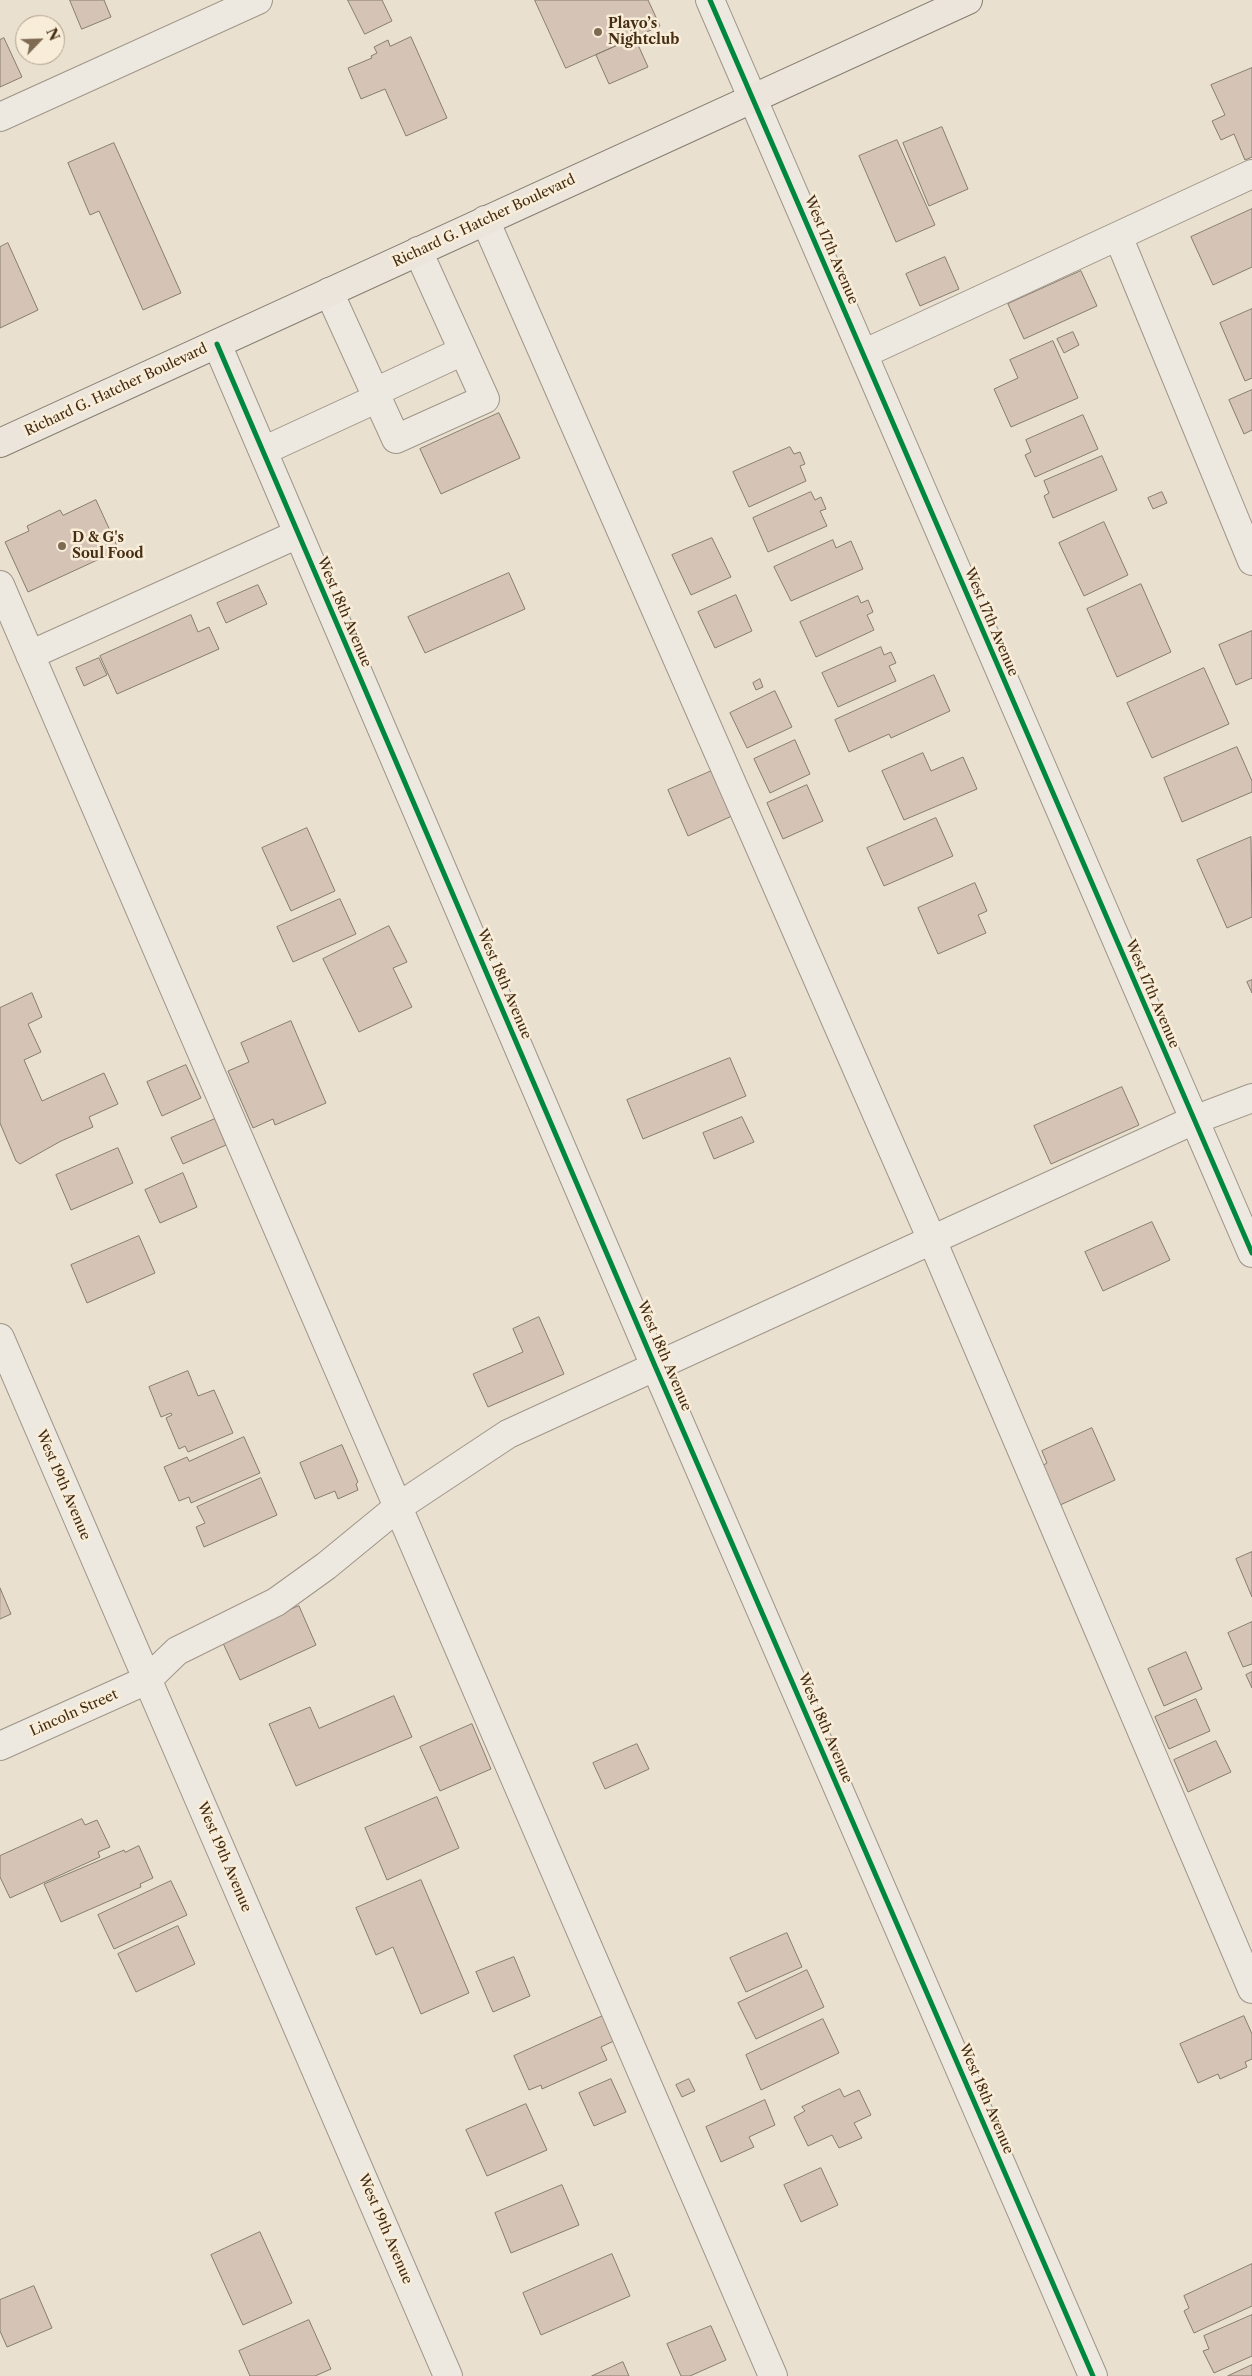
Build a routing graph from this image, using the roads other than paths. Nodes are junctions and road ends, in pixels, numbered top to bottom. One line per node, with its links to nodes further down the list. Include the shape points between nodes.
1 (258, 0): 5 (street)
2 (710, 0): 4 (street, West 17th Avenue)
3 (968, 0): 4 (main road, Richard G. Hatcher Boulevard)
4 (752, 98): 7 (main road, Richard G. Hatcher Boulevard); 13 (street, West 17th Avenue)
5 (0, 117)
6 (1252, 174): 8 (street)
7 (484, 220): 9 (main road, Richard G. Hatcher Boulevard); 23 (street)
8 (1118, 236): 13 (street); 18 (street)
9 (418, 251): 10 (main road, Richard G. Hatcher Boulevard); 12 (street)
10 (329, 292): 11 (main road, Richard G. Hatcher Boulevard); 14 (street)
11 (217, 344): 15 (main road, Richard G. Hatcher Boulevard); 16 (street, West 18th Avenue)
12 (463, 351): 14 (street); 14 (street, via 485,399 396,439)
13 (863, 354): 22 (street, West 17th Avenue)
14 (377, 395): 16 (street)
15 (0, 443)
16 (263, 451): 17 (street, West 18th Avenue)
17 (298, 534): 20 (street); 26 (street, West 18th Avenue)
18 (1252, 561)
19 (0, 584): 20 (street)
20 (30, 655): 27 (street)
21 (1252, 1098): 22 (street)
22 (1194, 1120): 23 (street); 24 (street, West 17th Avenue)
23 (932, 1240): 26 (street); 30 (street)
24 (1252, 1253)
25 (0, 1338): 28 (street, West 19th Avenue)
26 (656, 1366): 27 (street, via 508,1434); 33 (street, West 18th Avenue)
27 (398, 1507): 28 (street, via 276,1602 176,1651); 32 (street)
28 (147, 1680): 29 (street, Lincoln Street); 31 (street, West 19th Avenue)
29 (0, 1746)
30 (1252, 1989)
31 (448, 2376)
32 (773, 2376)
33 (1093, 2376)

